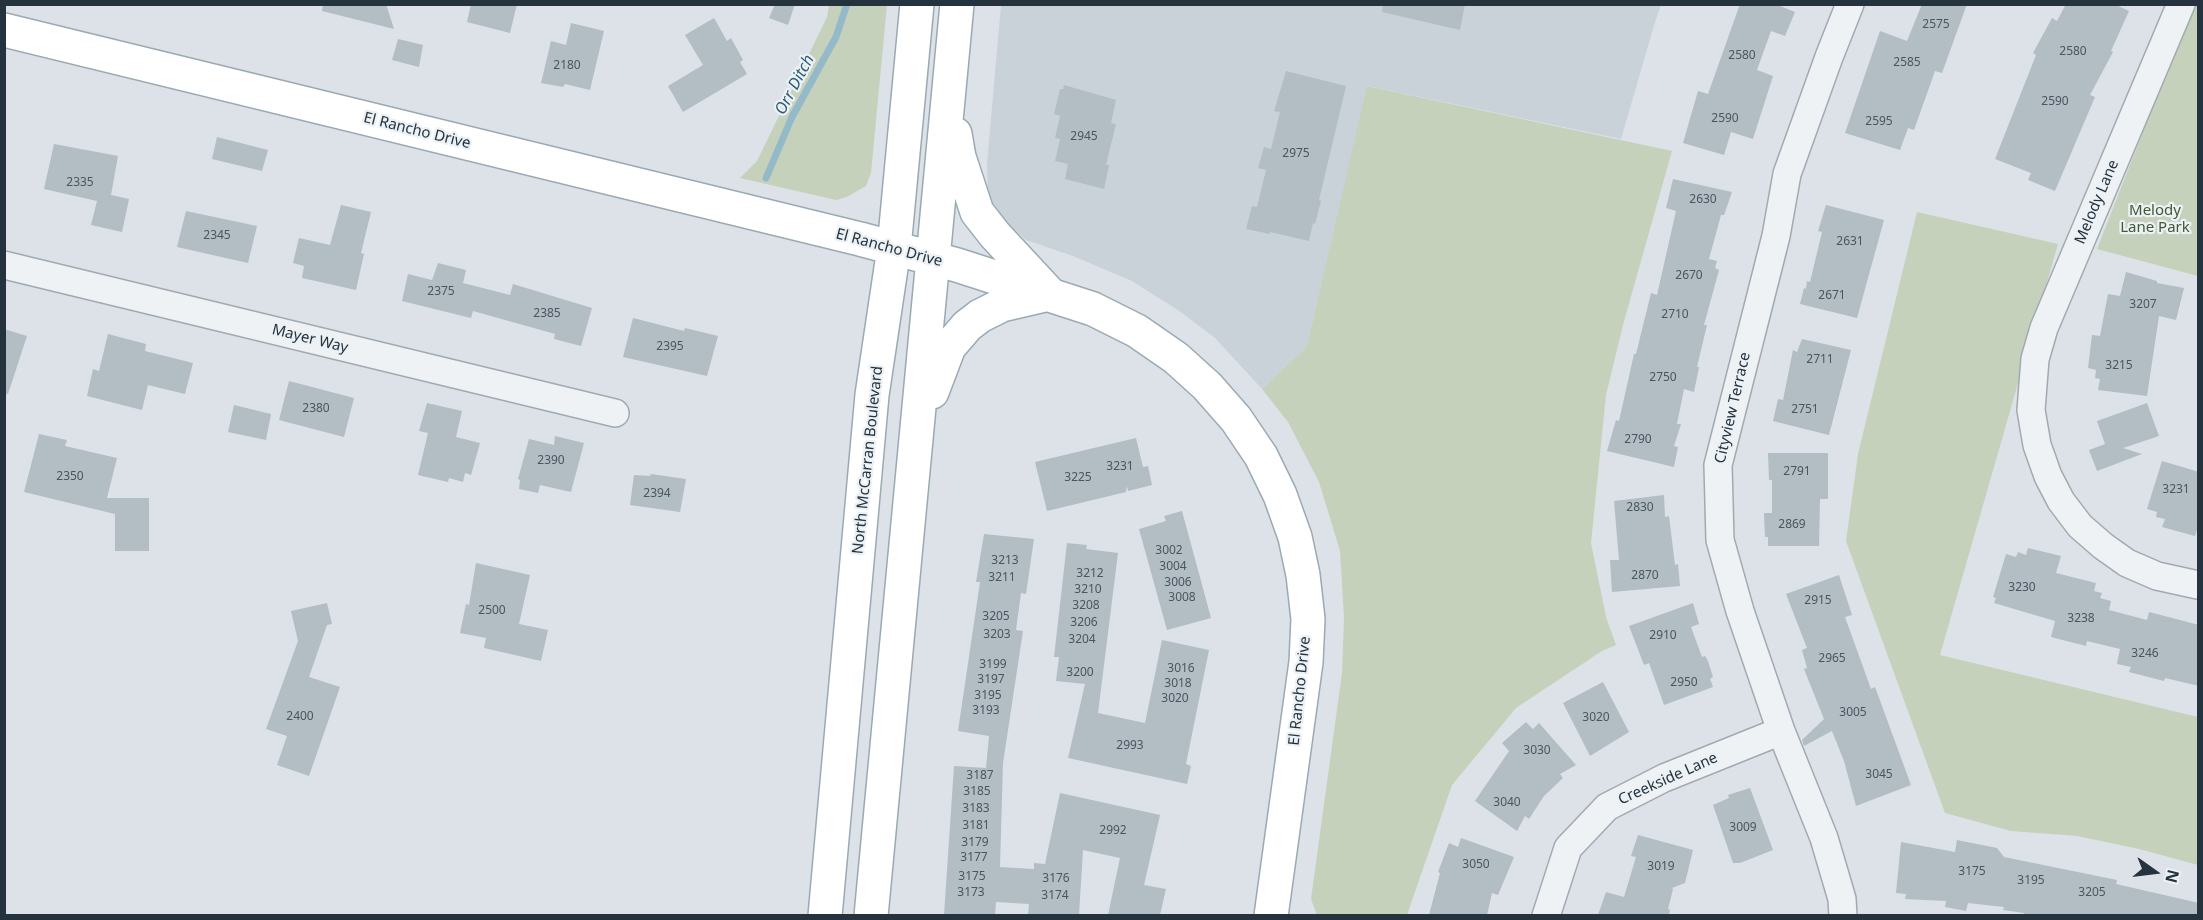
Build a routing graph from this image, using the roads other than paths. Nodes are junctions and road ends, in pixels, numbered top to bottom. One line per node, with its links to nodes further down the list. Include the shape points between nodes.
1 (917, 4): 7 (main road, North McCarran Boulevard)
2 (957, 4): 6 (main road)
3 (1850, 4): 14 (street, Cityview Terrace, via 1786,174 1776,236 1718,465 1720,540)
4 (2181, 4): 13 (street, Melody Lane, via 2044,328 2035,359 2032,404 2037,445 2048,476 2080,526 2127,563 2157,576)
5 (4, 30): 7 (main road, El Rancho Drive)
6 (949, 96): 8 (main road); 10 (main road, via 959,157 977,212)
7 (894, 248): 8 (main road, El Rancho Drive); 15 (main road, North McCarran Boulevard, via 872,395)
8 (933, 260): 10 (main road, El Rancho Drive); 12 (main road)
9 (4, 265): 11 (street, Mayer Way)
10 (1050, 294): 12 (main road, via 991,310 959,333 949,347); 17 (main road, El Rancho Drive, via 1137,330 1207,386 1261,456 1295,537 1308,619 1306,662)
11 (615, 413)
12 (917, 433): 16 (main road)
13 (2199, 585)
14 (1781, 731): 18 (street, Creekside Lane, via 1664,778 1607,807 1568,848); 19 (street, Cityview Terrace, via 1824,838)
15 (825, 915)
16 (871, 915)
17 (1271, 915)
18 (1546, 915)
19 (1843, 915)

